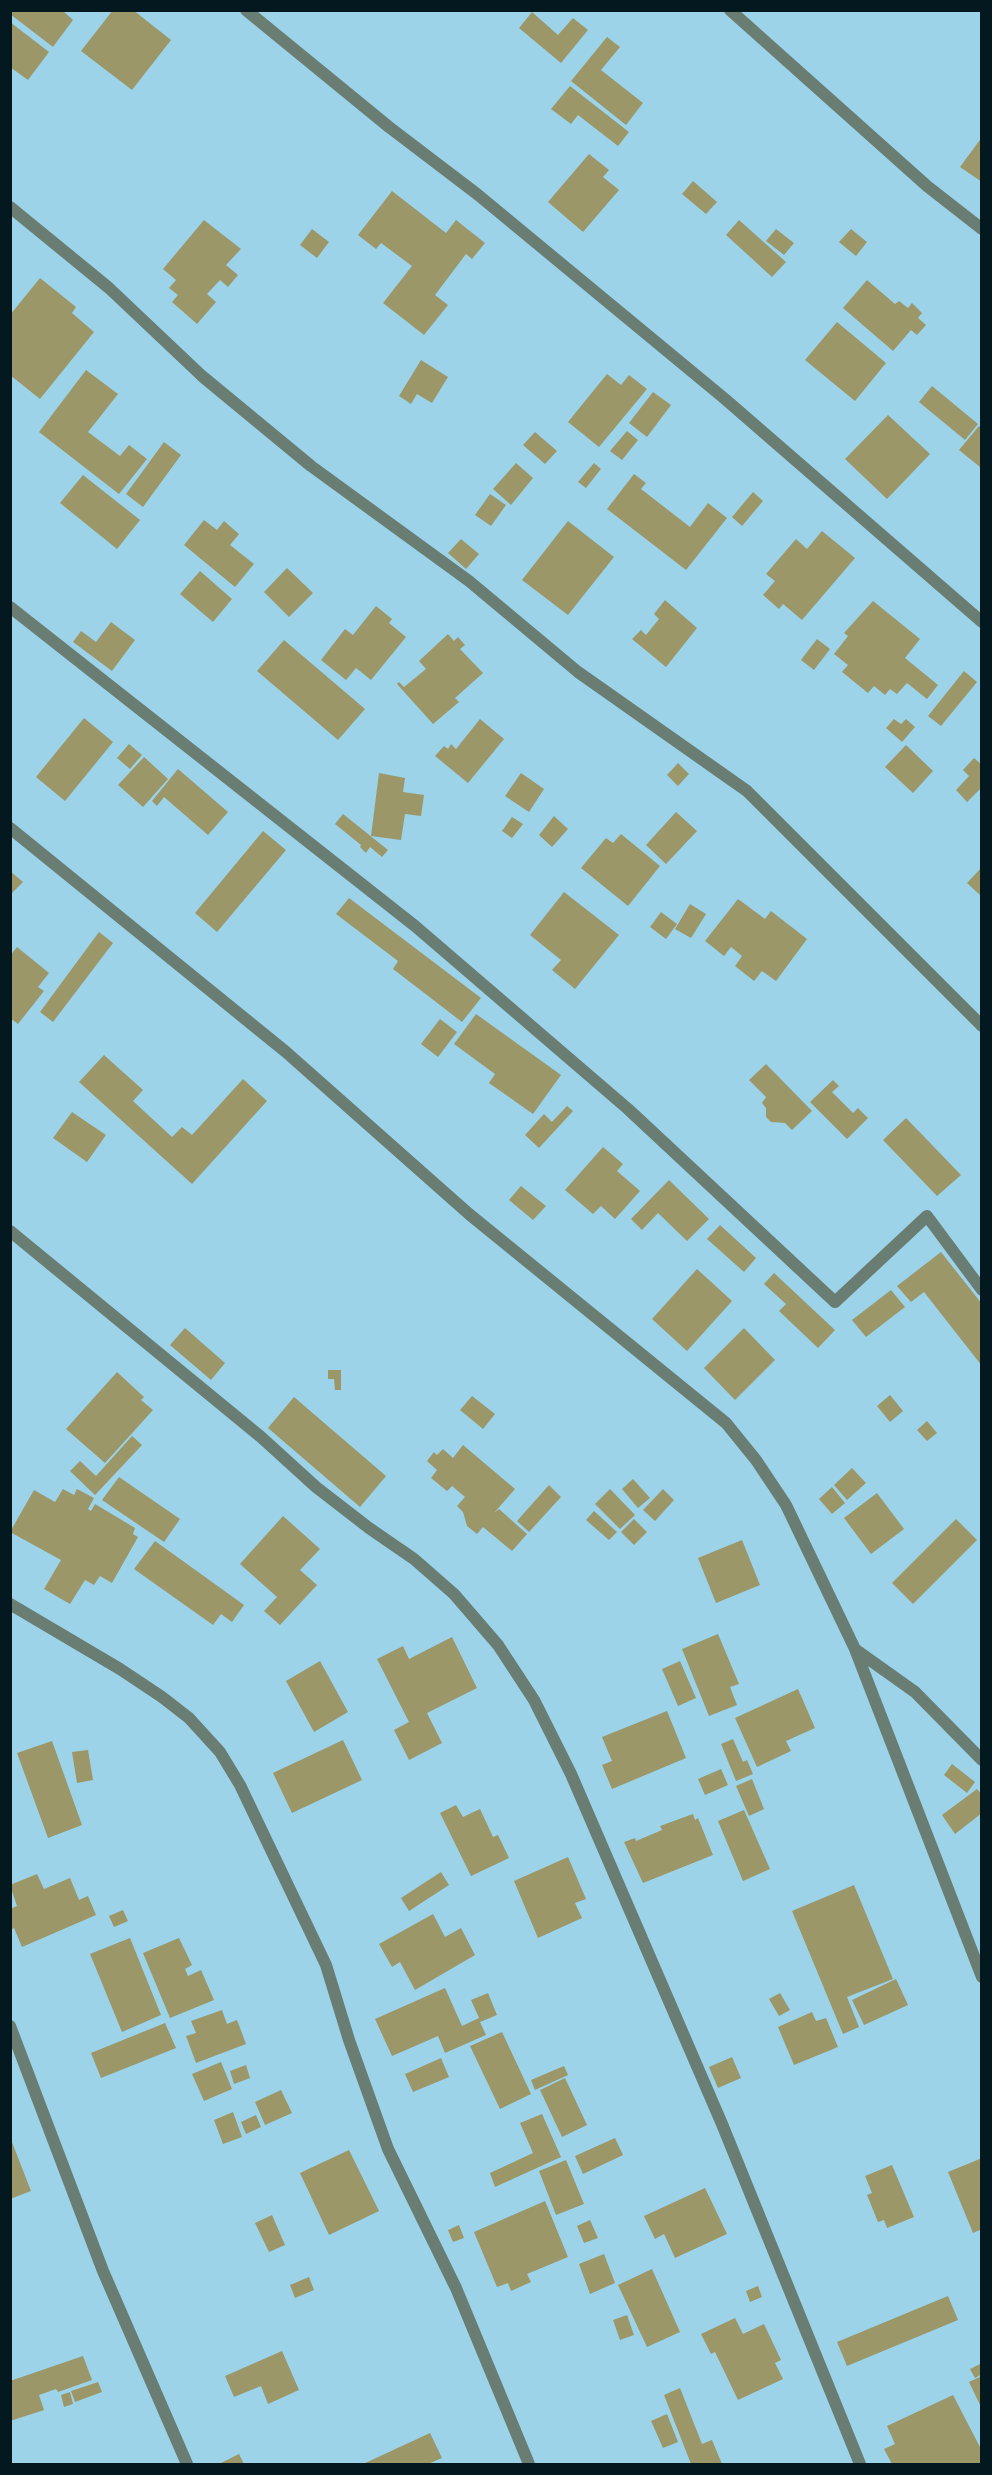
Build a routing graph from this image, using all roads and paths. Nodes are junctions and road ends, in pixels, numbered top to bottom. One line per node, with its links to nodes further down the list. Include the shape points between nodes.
1 (246, 10): 6 (street, via 725,399)
2 (730, 10): 4 (street, via 927,186)
3 (10, 207): 8 (street, via 109,288 202,376 311,466 469,581 578,672 747,791)
4 (981, 229)
5 (10, 607): 10 (street, via 415,926 628,1109 835,1302 927,1216)
6 (981, 622)
7 (10, 828): 12 (street, via 286,1052 469,1214 726,1423 786,1505)
8 (981, 1026)
9 (10, 1231): 18 (street, via 316,1487 414,1559 454,1594 498,1645 534,1700 571,1774 722,2124)
10 (981, 1290)
11 (10, 1604): 17 (street, via 120,1670 189,1718 220,1752 240,1785 326,1965 388,2149 456,2288)
12 (855, 1649): 13 (street, via 915,1692); 14 (street)
13 (981, 1760)
14 (981, 1977)
15 (10, 2026): 16 (street, via 103,2271)
16 (187, 2464)
17 (529, 2464)
18 (860, 2464)

